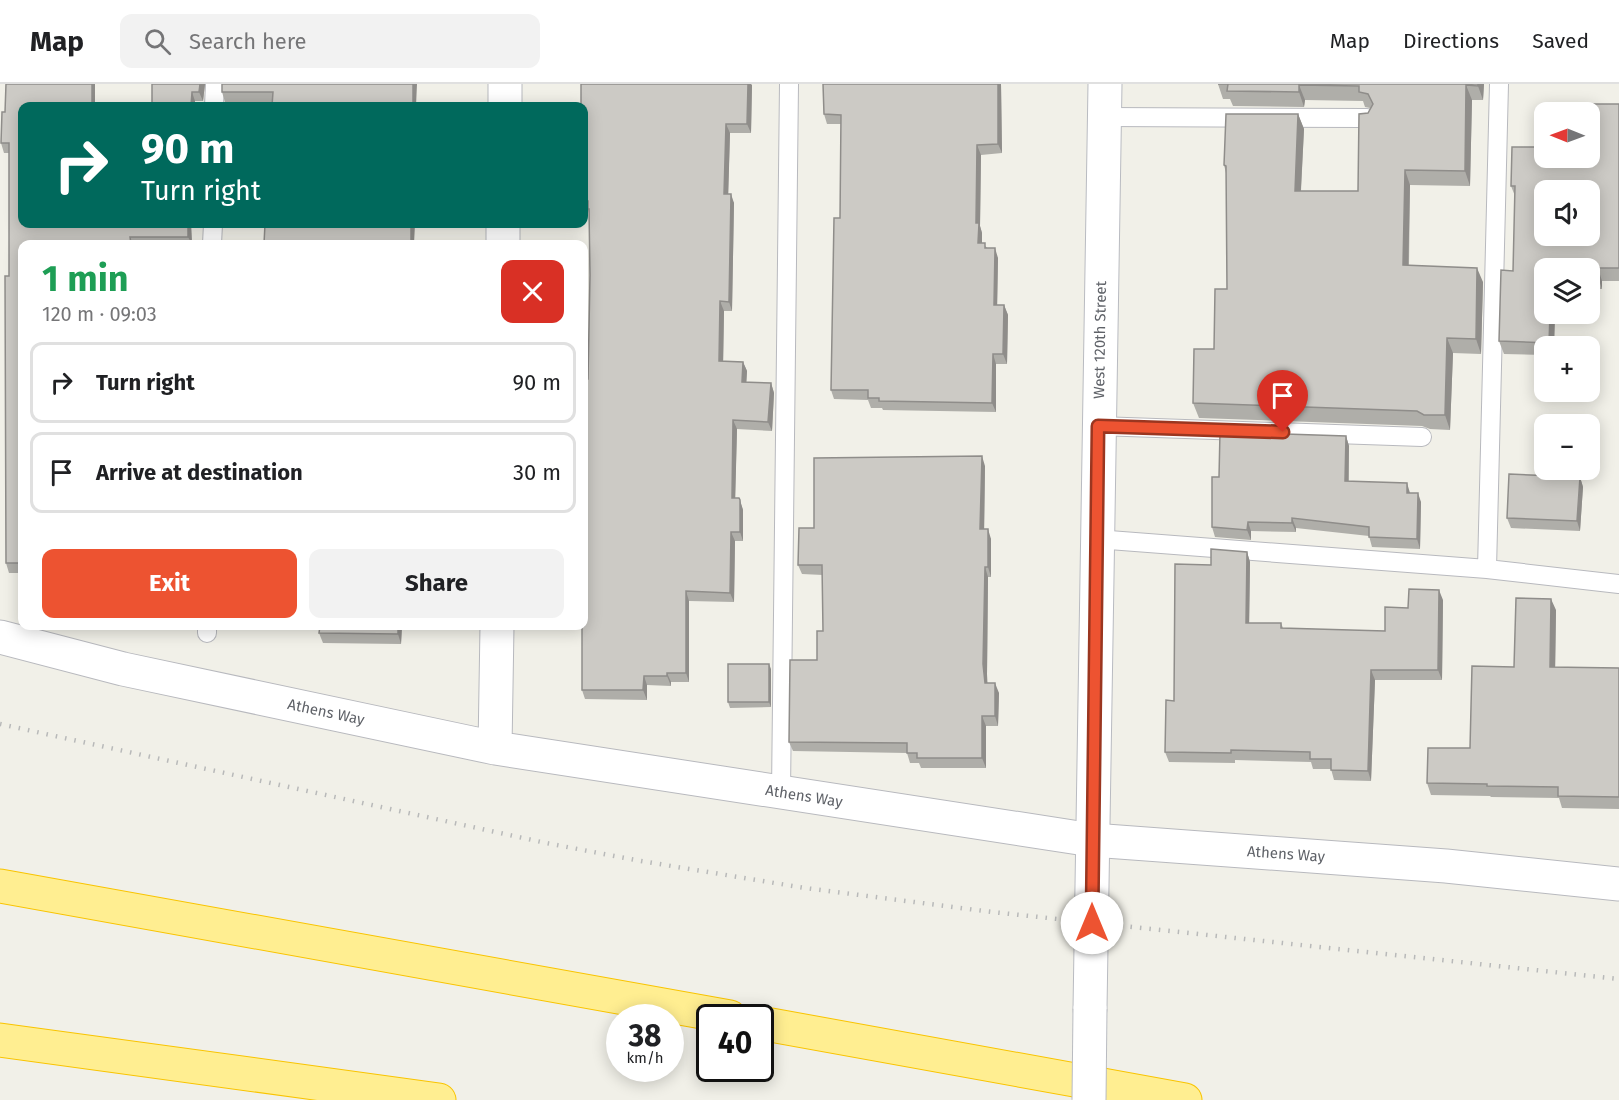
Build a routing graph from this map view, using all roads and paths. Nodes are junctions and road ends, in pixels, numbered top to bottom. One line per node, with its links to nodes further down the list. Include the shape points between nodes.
1 (215, 84): 6 (lane)
2 (505, 84): 7 (street)
3 (789, 84): 18 (lane)
4 (1105, 84): 8 (street, West 120th Street)
5 (1499, 84): 13 (lane)
6 (214, 102)
7 (505, 102)
8 (1104, 117): 9 (lane); 10 (street, West 120th Street)
9 (1367, 118)
10 (1098, 426): 11 (lane); 12 (street, West 120th Street)
11 (1422, 437)
12 (1096, 539): 13 (lane); 19 (street, West 120th Street)
13 (1487, 569): 14 (lane)
14 (1619, 584)
15 (497, 630): 17 (street)
16 (0, 637): 17 (street, Athens Way, via 123,669)
17 (495, 748): 18 (street, Athens Way)
18 (781, 792): 19 (street, Athens Way)
19 (1092, 840): 21 (street, Athens Way, via 1446,866); 26 (street, West 120th Street, bridge)
20 (0, 885): 22 (highway)
21 (1619, 885)
22 (696, 1011)
23 (774, 1026): 27 (highway)
24 (0, 1040): 25 (highway)
25 (439, 1100)
26 (1089, 1100)
27 (1185, 1100)

